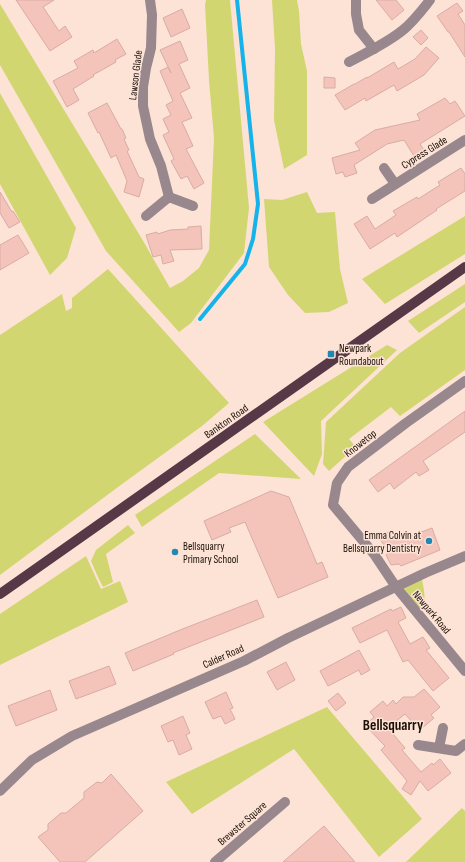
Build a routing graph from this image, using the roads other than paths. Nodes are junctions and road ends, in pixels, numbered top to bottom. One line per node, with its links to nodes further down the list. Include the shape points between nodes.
1 (150, 0): 9 (street, Lawson Glade, via 151,48 146,68 143,106 150,139 161,166)
2 (356, 0): 4 (street, via 359,30)
3 (430, 0): 4 (street, via 403,30)
4 (374, 49): 5 (street)
5 (350, 62)
6 (465, 140): 8 (street, Cypress Glade)
7 (384, 168): 8 (street, Cypress Glade)
8 (395, 184): 10 (street, Cypress Glade)
9 (169, 197): 11 (street); 12 (street)
10 (372, 199)
11 (193, 206)
12 (146, 216)
13 (465, 266): 17 (main road, Bankton Road)
14 (465, 381): 16 (street, Knowetop, via 348,467 337,483 332,505 374,554)
15 (465, 556): 16 (street, Calder Road)
16 (396, 588): 18 (street, Newpark Road); 23 (street, Calder Road, via 244,661 72,736 32,760)
17 (0, 594)
18 (465, 671)
19 (443, 728): 22 (street)
20 (465, 744): 22 (street, via 456,751)
21 (418, 745): 22 (street)
22 (439, 748)
23 (0, 791)
24 (285, 802): 25 (street, Brewster Square)
25 (215, 862)

